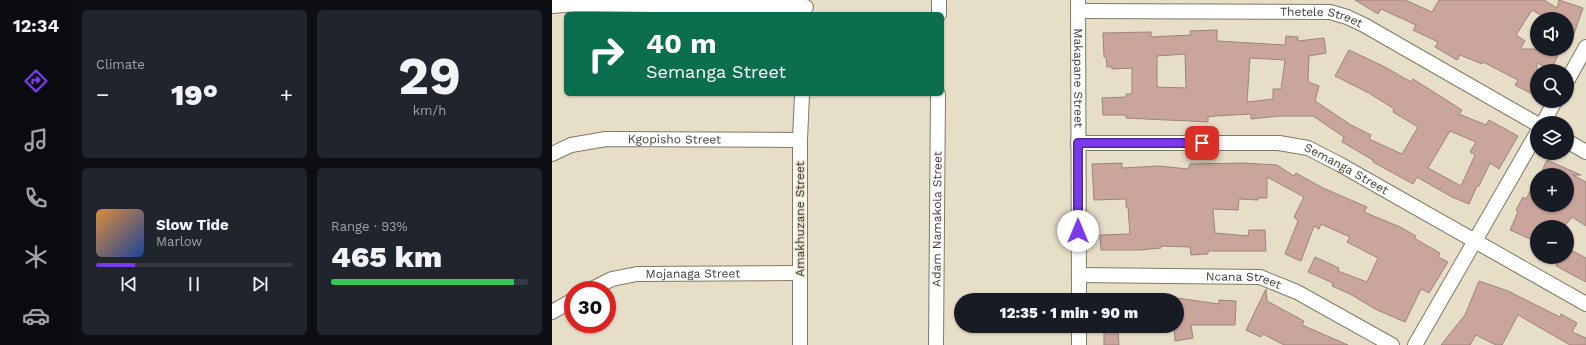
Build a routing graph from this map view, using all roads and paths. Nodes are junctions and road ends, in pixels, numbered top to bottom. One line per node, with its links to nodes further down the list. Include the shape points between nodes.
1 (939, 0): 5 (street)
2 (1078, 5): 10 (street, Thetele Street, via 1330,12 1364,25); 12 (street, Makapane Street)
3 (552, 6): 4 (street, via 578,4)
4 (806, 7)
5 (939, 12)
6 (1586, 47): 7 (street)
7 (1574, 68)
8 (802, 96): 11 (street, Amakhuzane Street)
9 (938, 96): 27 (street, Adam Namakola Street)
10 (1530, 120)
11 (800, 140): 16 (street, Kgopisho Street, via 606,139 571,145); 18 (street, Amakhuzane Street)
12 (1078, 143): 17 (street, Semanga Street, via 1295,144 1321,153); 19 (street, Makapane Street)
13 (1530, 145): 17 (street)
14 (1574, 145): 15 (street)
15 (1586, 152)
16 (552, 154)
17 (1475, 242): 22 (street, Semanga Street); 30 (street)
18 (800, 273): 20 (street, Mojanaga Street, via 637,274); 26 (street, Amakhuzane Street)
19 (1078, 275): 21 (street, Makapane Street); 29 (street, Ncana Street, via 1260,277 1297,292)
20 (608, 281)
21 (1079, 293)
22 (1586, 304)
23 (564, 305): 24 (street)
24 (552, 312)
25 (1079, 333): 28 (street)
26 (800, 345)
27 (936, 345)
28 (1079, 345)
29 (1392, 345)
30 (1415, 345)

